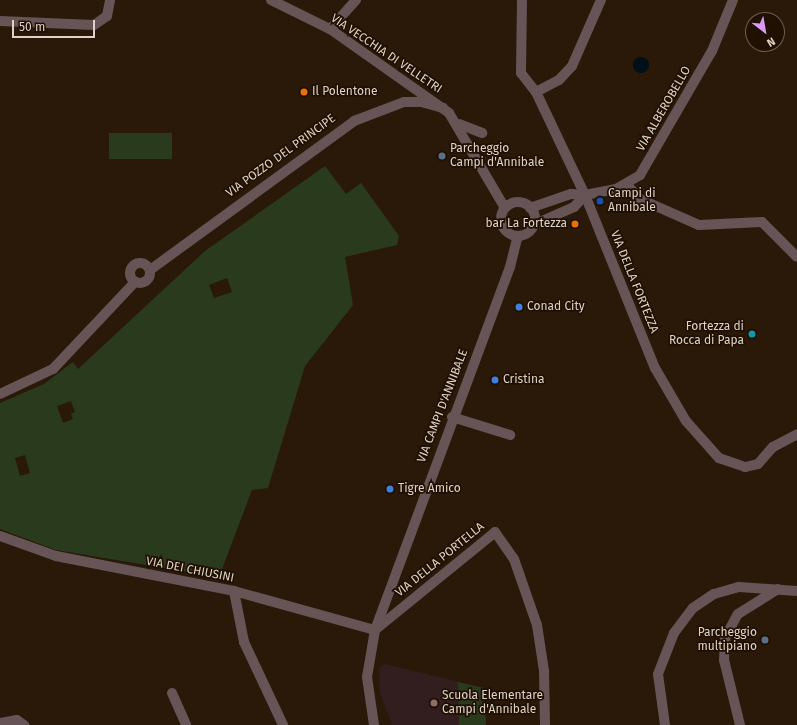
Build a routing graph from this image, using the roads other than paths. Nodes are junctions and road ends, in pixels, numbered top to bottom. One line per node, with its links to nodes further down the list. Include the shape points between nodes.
1 (110, 0): 7 (street, via 107,16 94,25)
2 (271, 0): 8 (street, VIA VECCHIA DI VELLETRI)
3 (356, 0): 8 (street)
4 (522, 0): 9 (street, VIA DELLA FORTEZZA, via 521,73)
5 (601, 0): 9 (street, via 572,66 559,80)
6 (733, 0): 13 (street, VIA ALBEROBELLO, via 691,89 660,138 643,172)
7 (0, 22)
8 (330, 29): 10 (street, VIA VECCHIA DI VELLETRI)
9 (536, 92): 14 (street, VIA DELLA FORTEZZA)
10 (443, 108): 11 (street, VIA VECCHIA DI VELLETRI); 20 (street, VIA POZZO DEL PRINCIPE, via 421,102 404,102 354,121)
11 (459, 124): 12 (street); 15 (street)
12 (482, 133)
13 (627, 185): 14 (street, VIA ALBEROBELLO); 19 (street, via 640,199 699,225 762,222)
14 (585, 196): 16 (street, via 571,194); 17 (street, via 574,207); 25 (street, VIA DELLA FORTEZZA, via 655,368 695,434 719,458 737,466 754,466 773,447)
15 (506, 208): 16 (street, via 520,203); 18 (street, via 501,217 503,227)
16 (530, 208): 17 (street)
17 (533, 225): 18 (street)
18 (518, 236): 23 (street, VIA CAMPI D'ANNIBALE, via 510,267)
19 (797, 257)
20 (150, 270): 21 (street, via 145,282); 21 (street, via 143,263 133,266 130,274)
21 (135, 282): 22 (street, via 53,369)
22 (0, 394)
23 (452, 417): 24 (street); 30 (street, VIA CAMPI D'ANNIBALE)
24 (510, 434)
25 (797, 434)
26 (0, 536): 28 (street, VIA DEI CHIUSINI, via 56,556)
27 (778, 589): 29 (street); 38 (street, via 746,586 725,590 703,600 685,617 668,645 658,674); 39 (street, via 738,614 725,638 724,660)
28 (234, 591): 30 (street, VIA DEI CHIUSINI); 35 (street, via 244,642)
29 (797, 591)
30 (375, 630): 36 (street, VIA CAMPI D'ANNIBALE, via 368,677); 37 (street, VIA DELLA PORTELLA, via 495,532 516,565 537,625 544,671)
31 (172, 693): 34 (street)
32 (0, 723): 33 (street, via 16,720)
33 (24, 725)
34 (186, 725)
35 (283, 725)
36 (374, 725)
37 (545, 725)
38 (665, 725)
39 (740, 725)

